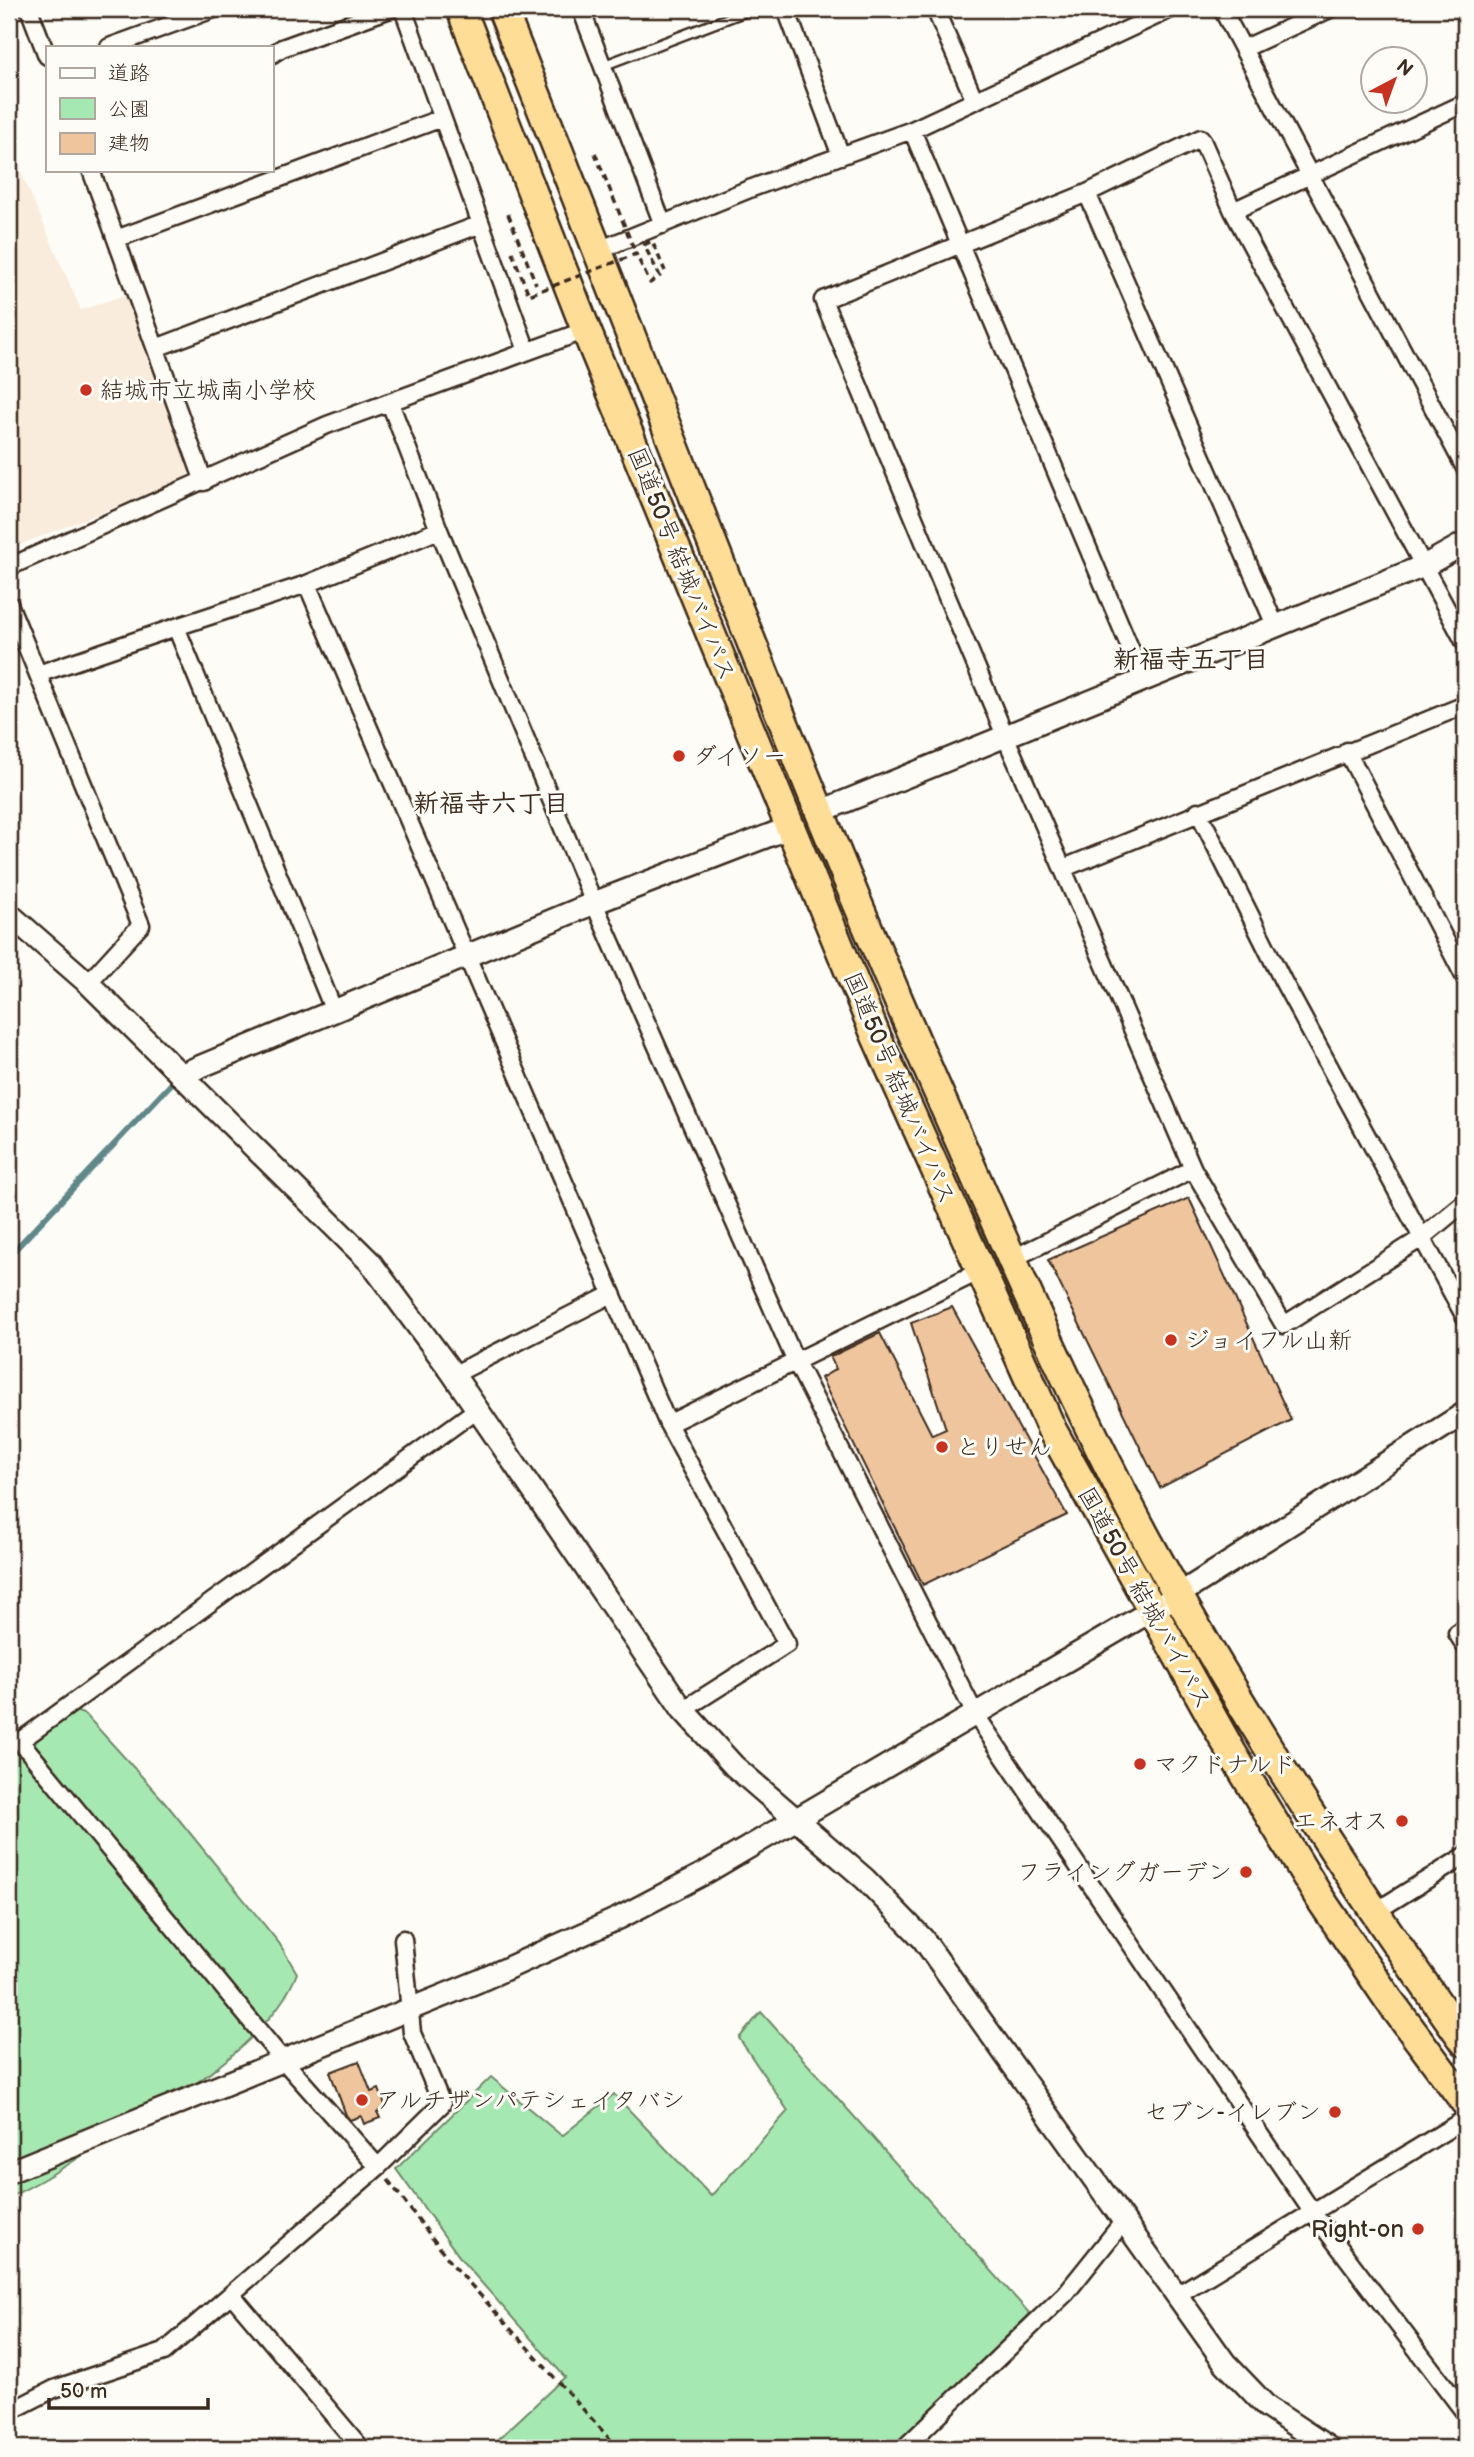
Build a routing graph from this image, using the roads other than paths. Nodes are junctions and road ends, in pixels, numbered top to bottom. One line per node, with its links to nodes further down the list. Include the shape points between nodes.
1 (29, 9): 17 (street)
2 (214, 9): 14 (street)
3 (390, 9): 18 (street)
4 (403, 9): 22 (street)
5 (461, 9): 34 (highway, 国道50号 結城バイパス)
6 (502, 9): 33 (highway, 国道50号 結城バイパス)
7 (581, 9): 19 (street)
8 (752, 9): 19 (lane)
9 (786, 9): 24 (street)
10 (937, 9): 20 (street)
11 (1171, 9): 20 (street)
12 (1222, 9): 16 (street)
13 (1330, 9): 16 (street)
14 (171, 16): 15 (street)
15 (111, 46)
16 (1243, 49): 26 (street)
17 (46, 53)
18 (273, 54)
19 (602, 66): 30 (street)
20 (975, 102): 23 (street)
21 (1465, 103): 26 (street)
22 (443, 118): 29 (street); 31 (street)
23 (912, 130): 24 (street); 32 (street)
24 (841, 156): 30 (street)
25 (92, 172): 31 (street)
26 (1311, 174): 28 (street); 38 (street)
27 (1087, 193): 28 (street, via 1201,138); 32 (street); 46 (street)
28 (1233, 211): 42 (street)
29 (481, 224): 35 (street); 36 (street)
30 (663, 225): 33 (street)
31 (116, 239): 35 (street)
32 (959, 243): 50 (street); 52 (street, via 823,300)
33 (599, 250): 55 (highway, 国道50号 結城バイパス)
34 (586, 330): 36 (street); 56 (highway, 国道50号 結城バイパス)
35 (156, 348): 39 (street)
36 (527, 351): 37 (street)
37 (390, 403): 39 (street, via 327,425); 40 (street)
38 (1465, 468)
39 (204, 482): 43 (street)
40 (439, 530): 44 (street); 58 (street)
41 (1465, 543): 42 (street)
42 (1426, 565): 46 (street); 48 (street)
43 (9, 567)
44 (307, 584): 47 (street); 60 (street)
45 (9, 604): 49 (street)
46 (1275, 625): 50 (street)
47 (176, 627): 49 (street); 63 (street)
48 (1465, 643)
49 (38, 674): 62 (street, via 141,925)
50 (1144, 681): 52 (street)
51 (1465, 705): 53 (street)
52 (1006, 738): 55 (street); 57 (street)
53 (1347, 751): 54 (street); 61 (street)
54 (1198, 811): 57 (street); 67 (street)
55 (819, 812): 68 (highway, 国道50号 結城バイパス)
56 (791, 827): 58 (street); 69 (highway, 国道50号 結城バイパス, via 876,1036)
57 (1064, 868): 65 (street)
58 (594, 903): 60 (street); 72 (street)
59 (9, 914): 62 (street)
60 (466, 956): 63 (street); 70 (street)
61 (1465, 978)
62 (88, 983): 64 (street)
63 (334, 1011): 64 (street)
64 (180, 1075): 73 (street, via 370,1262)
65 (1193, 1169): 67 (street, via 1284,1325); 68 (street)
66 (1465, 1202): 67 (street)
67 (1420, 1238): 71 (street)
68 (1012, 1259): 77 (highway, 国道50号 結城バイパス, via 1086,1420)
69 (981, 1271): 72 (street); 78 (highway, 国道50号 結城バイパス, via 1052,1430)
70 (612, 1294): 73 (street); 76 (street)
71 (1465, 1317)
72 (796, 1360): 76 (street); 82 (street)
73 (453, 1375): 74 (street)
74 (476, 1410): 81 (street); 89 (street, via 20,1741)
75 (1465, 1413): 77 (street)
76 (668, 1424): 81 (street, via 787,1644)
77 (1178, 1595): 78 (street); 85 (highway, 国道50号 結城バイパス)
78 (1151, 1611): 82 (street); 90 (highway, 国道50号 結城バイパス, via 1319,1897)
79 (1465, 1628): 80 (street, via 1458,1633)
80 (1465, 1646)
81 (683, 1710): 83 (street, via 734,1766)
82 (975, 1714): 83 (street); 94 (street)
83 (797, 1818): 87 (street, via 619,1918); 95 (street, via 895,1906 923,1939)
84 (1465, 1856): 85 (street)
85 (1373, 1913): 88 (highway, 国道50号 結城バイパス)
86 (403, 1939): 87 (street)
87 (411, 2010): 89 (street); 92 (street, via 412,2033 442,2104)
88 (1465, 2042)
89 (283, 2060): 92 (street); 93 (street)
90 (1465, 2102)
91 (1465, 2119): 94 (street)
92 (378, 2167): 96 (street)
93 (9, 2172)
94 (1313, 2213): 97 (street); 99 (street)
95 (1123, 2222): 97 (street); 101 (street, via 1066,2293)
96 (232, 2295): 98 (street, via 164,2352 54,2389); 100 (street)
97 (1177, 2295): 102 (street, via 1249,2389 1267,2407)
98 (9, 2412)
99 (1465, 2413)
100 (361, 2448)
101 (904, 2448)
102 (1329, 2448)

